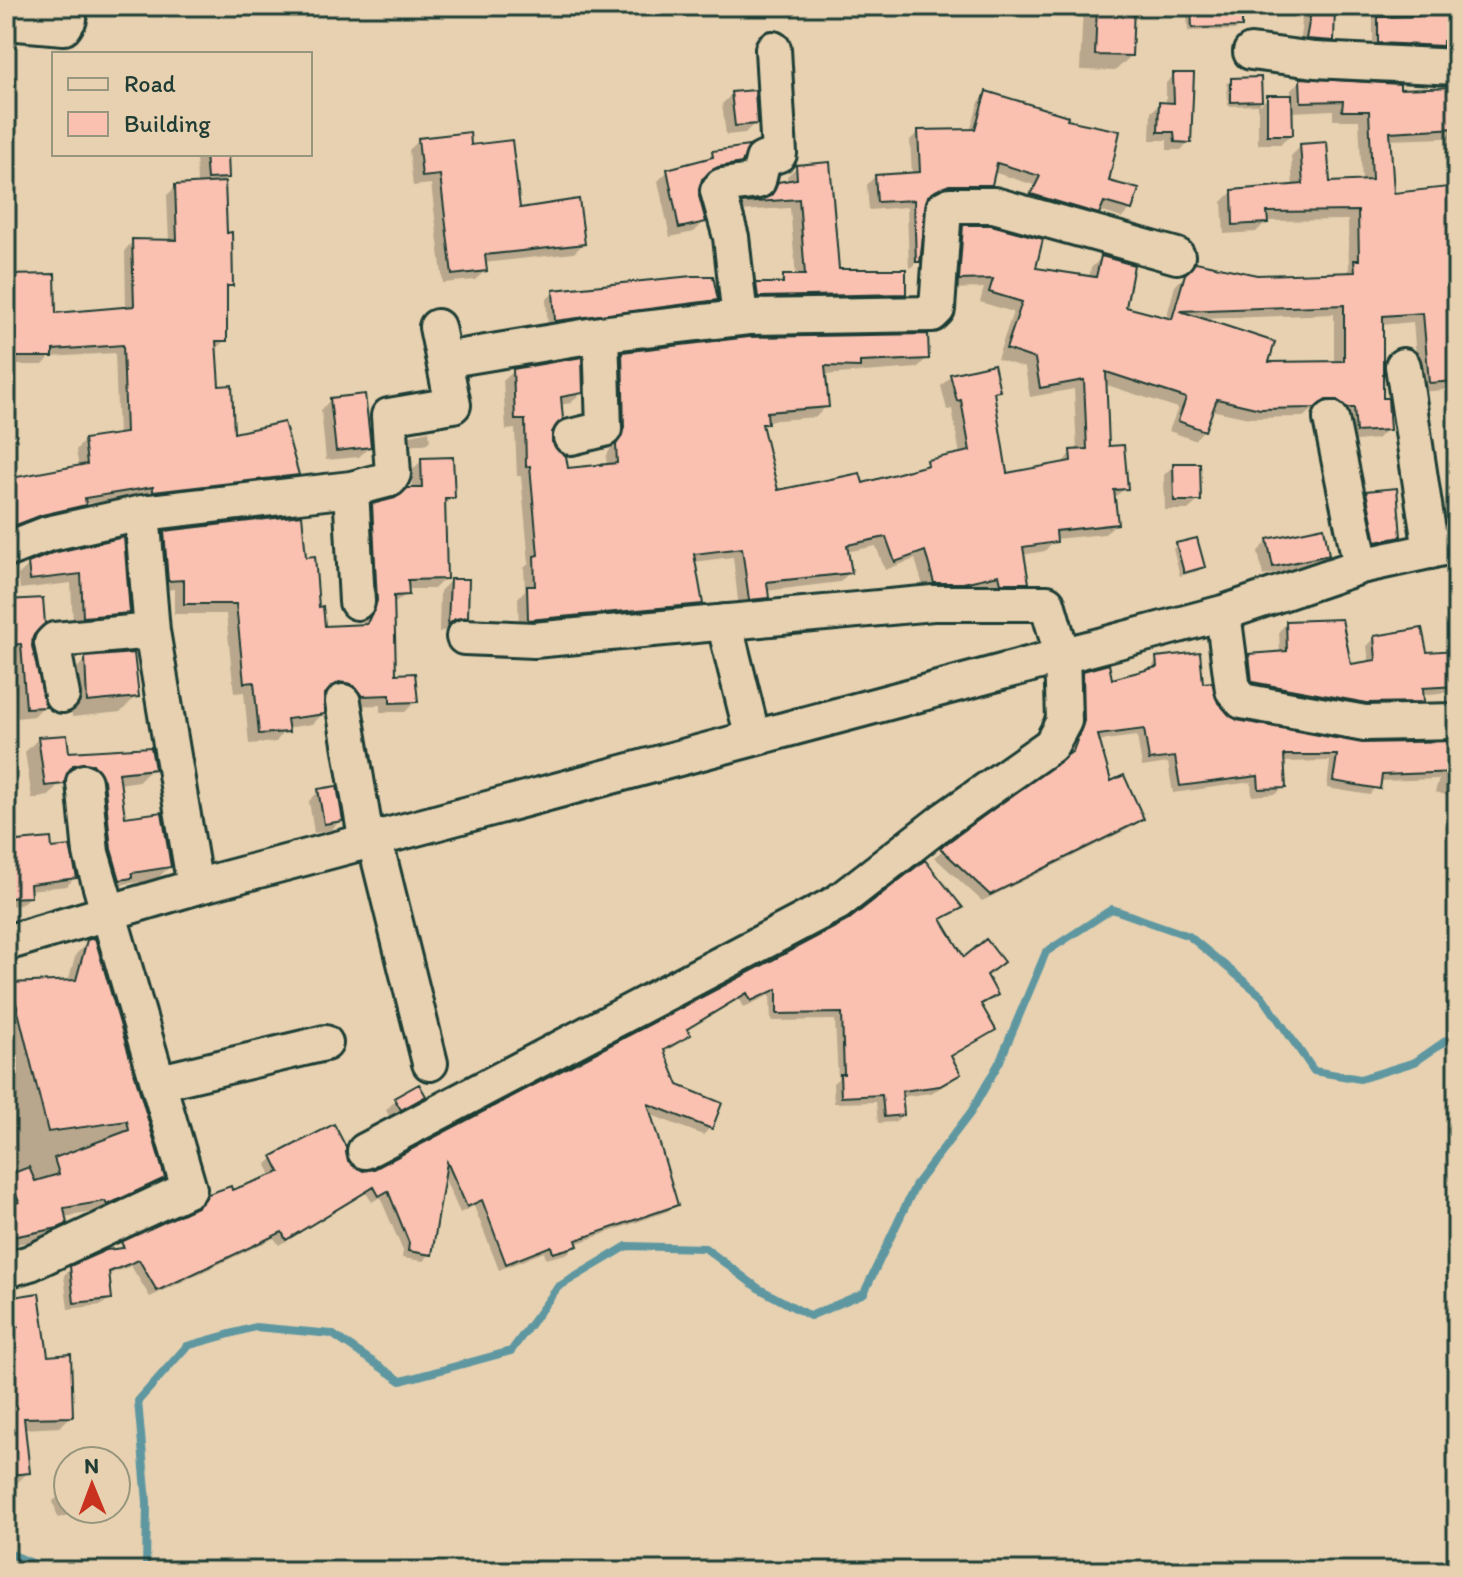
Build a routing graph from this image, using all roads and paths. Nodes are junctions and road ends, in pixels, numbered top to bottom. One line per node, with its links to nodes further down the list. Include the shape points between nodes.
1 (69, 6): 2 (street, via 64,27)
2 (6, 22)
3 (773, 49): 7 (street, via 779,154 763,160 758,181 718,191 731,237)
4 (1251, 52): 5 (street)
5 (1457, 67)
6 (1177, 256): 7 (street, via 994,205 950,205 944,208 935,312)
7 (740, 318): 9 (street)
8 (437, 327): 10 (street)
9 (601, 334): 10 (street); 13 (street, via 604,429)
10 (444, 360): 14 (street, via 453,405 391,414 392,477)
11 (1403, 366): 16 (street)
12 (1331, 419): 18 (street)
13 (571, 437)
14 (351, 489): 15 (street); 19 (street)
15 (142, 513): 17 (street, via 47,534); 22 (street)
16 (1444, 548): 18 (street)
17 (6, 550)
18 (1361, 566): 20 (street)
19 (357, 602)
20 (1223, 613): 24 (street); 27 (street, via 1233,690 1242,701 1365,723)
21 (724, 622): 23 (street, via 534,640); 24 (street, via 933,603 1047,603); 28 (street)
22 (152, 631): 25 (street, via 55,640); 31 (street)
23 (464, 637)
24 (1062, 654): 28 (street); 37 (street, via 1064,721 1051,745 837,903)
25 (62, 695)
26 (343, 702): 30 (street)
27 (1457, 721)
28 (753, 738): 30 (street)
29 (84, 782): 32 (street, via 91,853)
30 (371, 843): 31 (street); 35 (street)
31 (195, 887): 32 (street)
32 (111, 911): 33 (street); 36 (street)
33 (6, 943)
34 (325, 1043): 36 (street)
35 (430, 1063)
36 (160, 1082): 38 (street, via 187,1193)
37 (365, 1151)
38 (6, 1270)

